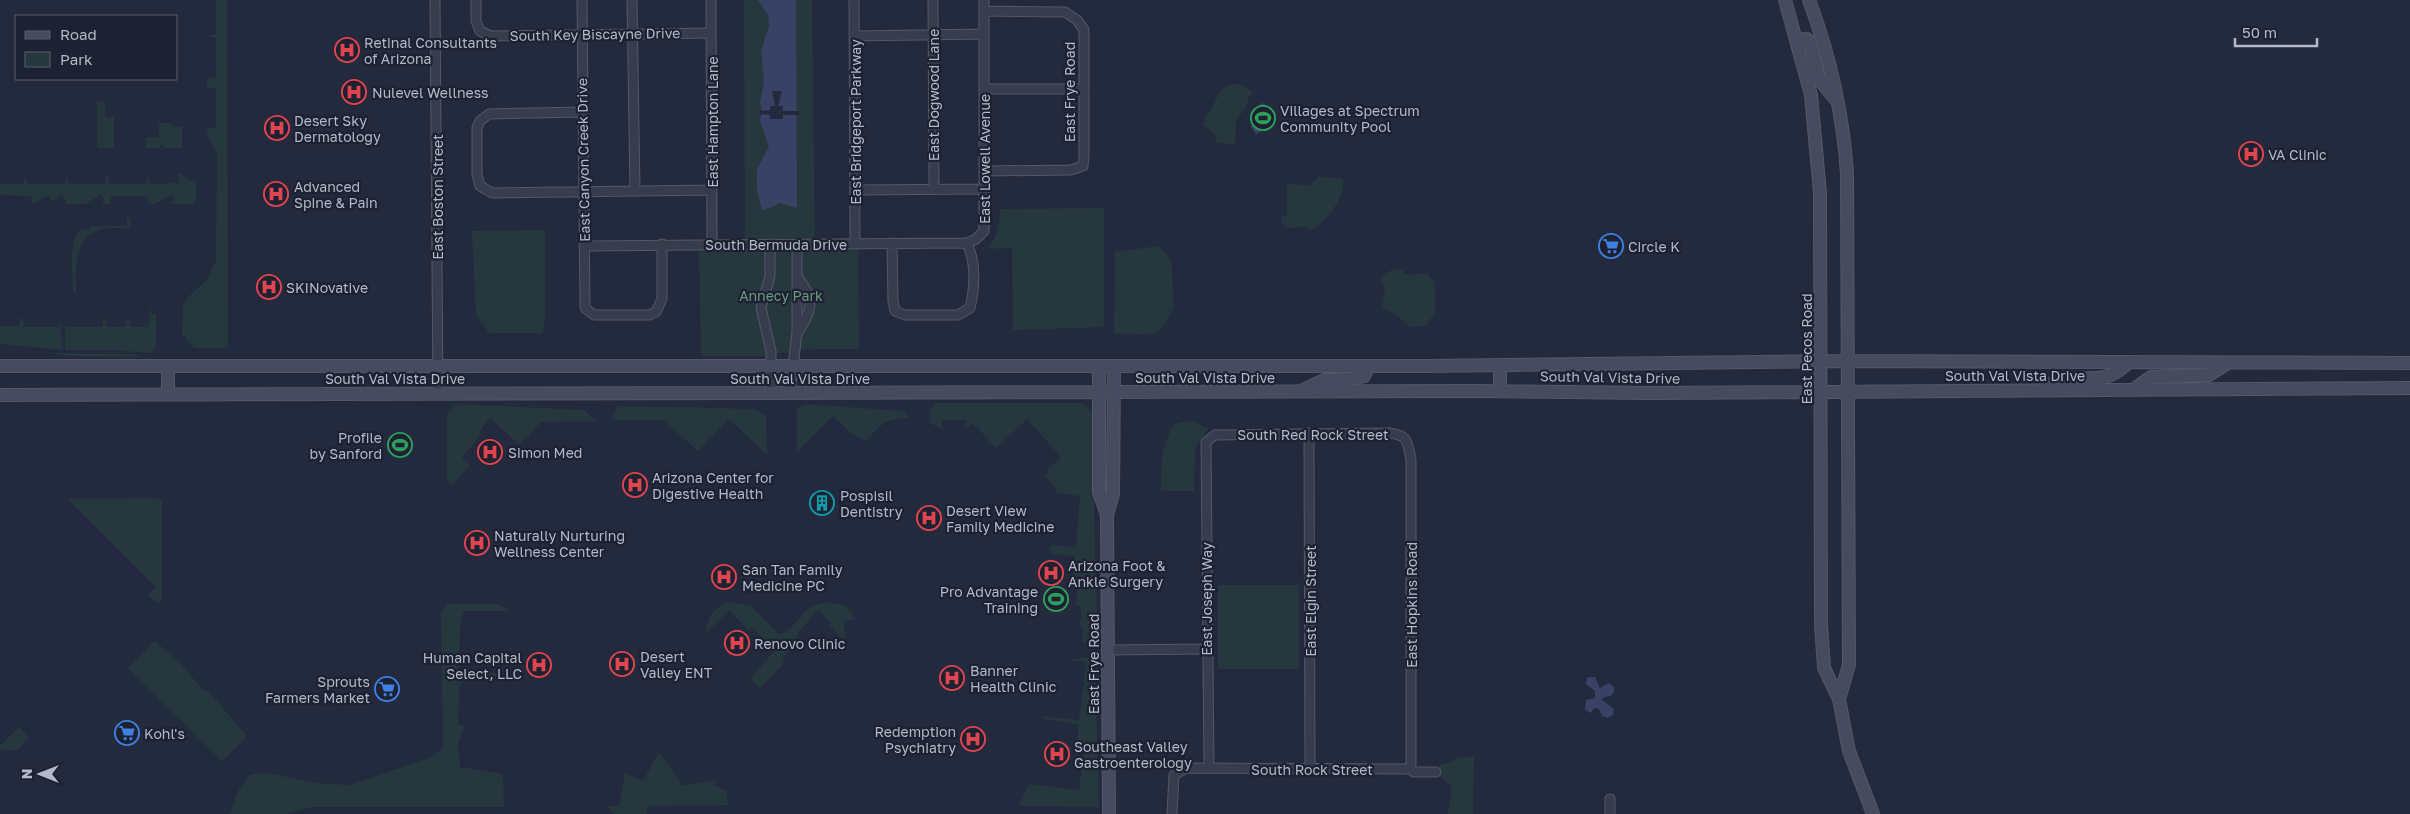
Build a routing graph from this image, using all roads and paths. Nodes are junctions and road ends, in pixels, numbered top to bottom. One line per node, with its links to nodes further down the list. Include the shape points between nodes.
1 (435, 0): 53 (street, East Boston Street)
2 (476, 0): 15 (street, South Key Biscayne Drive, via 476,21 480,31 491,36)
3 (582, 0): 15 (street, East Canyon Creek Drive)
4 (632, 0): 13 (street)
5 (711, 0): 12 (street, East Hampton Lane)
6 (854, 0): 17 (street, East Bridgeport Parkway)
7 (933, 0): 16 (street, East Dogwood Lane)
8 (984, 0): 11 (street, East Lowell Avenue)
9 (1785, 0): 18 (main road, East Pecos Road)
10 (1809, 0): 21 (main road, East Pecos Road)
11 (984, 11): 14 (street, East Lowell Avenue); 20 (street, East Frye Road, via 1065,12 1077,20 1084,30)
12 (711, 32): 13 (street, South Key Biscayne Drive); 26 (street, East Hampton Lane)
13 (632, 34): 15 (street, South Key Biscayne Drive); 29 (street)
14 (984, 34): 16 (street); 19 (street, East Lowell Avenue)
15 (582, 35): 22 (street, East Canyon Creek Drive)
16 (933, 35): 17 (street); 24 (street, East Dogwood Lane)
17 (854, 36): 27 (street, East Bridgeport Parkway)
18 (1797, 40): 21 (main road, via 1810,42 1819,79); 40 (main road, East Pecos Road, via 1811,94 1818,166)
19 (984, 89): 20 (street); 23 (street, East Lowell Avenue)
20 (1084, 89): 23 (street, East Frye Road, via 1083,166 1071,170)
21 (1838, 103): 41 (main road, East Pecos Road, via 1847,181)
22 (582, 112): 28 (street, East Canyon Creek Drive); 28 (street, via 489,114 477,128 480,186 492,193)
23 (984, 171): 25 (street, East Lowell Avenue)
24 (934, 189): 25 (street); 27 (street)
25 (984, 189): 32 (street, East Lowell Avenue, via 984,231)
26 (712, 190): 29 (street); 34 (street, East Hampton Lane)
27 (855, 190): 30 (street, East Bridgeport Parkway)
28 (582, 191): 29 (street); 37 (street, East Canyon Creek Drive)
29 (635, 191)
30 (856, 243): 31 (street, South Bermuda Drive); 36 (street, South Bermuda Drive)
31 (892, 243): 32 (street, South Bermuda Drive); 32 (street, East Lowell Avenue, via 893,301 895,310 905,315 958,315 970,308 973,256)
32 (968, 243)
33 (662, 244): 34 (street, South Bermuda Drive); 37 (street, South Bermuda Drive); 37 (street, East Canyon Creek Drive, via 662,299 656,312 649,316 594,315 584,308)
34 (712, 244): 35 (street, South Bermuda Drive)
35 (770, 244): 36 (street, South Bermuda Drive); 48 (street, via 770,276 761,308 770,344)
36 (797, 244): 38 (street)
37 (584, 246)
38 (798, 276): 39 (street); 39 (street, via 810,297 811,308)
39 (798, 332): 49 (street)
40 (1821, 361): 41 (main road, South Val Vista Drive); 45 (main road, South Val Vista Drive); 61 (main road, East Pecos Road)
41 (1849, 361): 43 (main road, South Val Vista Drive); 62 (main road, East Pecos Road)
42 (2410, 363): 44 (main road, South Val Vista Drive)
43 (2127, 364): 44 (main road, South Val Vista Drive); 55 (main road, via 2116,374 2105,378 2065,379)
44 (2226, 364): 56 (main road, via 2209,375 2151,377)
45 (1500, 365): 52 (main road, South Val Vista Drive); 57 (main road)
46 (0, 366): 47 (main road, South Val Vista Drive)
47 (168, 366): 53 (main road, South Val Vista Drive); 63 (main road)
48 (771, 366): 49 (main road, South Val Vista Drive); 53 (main road, South Val Vista Drive); 65 (street)
49 (794, 366): 50 (main road, South Val Vista Drive); 66 (street)
50 (1099, 366): 51 (main road, South Val Vista Drive); 58 (main road, East Frye Road)
51 (1114, 366): 52 (main road, South Val Vista Drive); 59 (main road, East Frye Road)
52 (1369, 366): 60 (main road, via 1364,376 1324,380)
53 (438, 367): 64 (street, East Boston Street)
54 (2410, 388): 56 (main road, South Val Vista Drive)
55 (2036, 390): 56 (main road, South Val Vista Drive); 62 (main road, South Val Vista Drive)
56 (2133, 390)
57 (1500, 391): 60 (main road, South Val Vista Drive); 61 (main road, South Val Vista Drive)
58 (1099, 392): 59 (main road, South Val Vista Drive); 66 (main road, South Val Vista Drive); 71 (main road, East Frye Road, via 1099,492)
59 (1114, 392): 60 (main road, South Val Vista Drive); 71 (main road, East Frye Road, via 1113,494)
60 (1297, 392)
61 (1821, 392): 62 (main road, South Val Vista Drive); 74 (main road, East Pecos Road, via 1824,668)
62 (1848, 392): 74 (main road, East Pecos Road, via 1849,665)
63 (168, 393): 64 (main road, South Val Vista Drive); 67 (main road, South Val Vista Drive)
64 (438, 393): 65 (main road, South Val Vista Drive)
65 (771, 393): 66 (main road, South Val Vista Drive)
66 (790, 393)
67 (0, 395)
68 (1309, 433): 69 (street, South Red Rock Street); 70 (street, South Red Rock Street, via 1389,433 1401,434); 76 (street, East Elgin Street)
69 (1215, 435): 72 (street, East Joseph Way, via 1206,442 1205,460)
70 (1407, 441): 77 (street, East Hopkins Road, via 1411,458)
71 (1107, 515): 73 (main road, East Frye Road)
72 (1206, 649): 73 (street); 75 (street, East Joseph Way)
73 (1108, 650): 80 (main road, East Frye Road)
74 (1839, 699): 83 (main road, East Pecos Road, via 1849,751)
75 (1209, 768): 76 (street, South Rock Street); 81 (street, South Rock Street, via 1186,768 1174,775)
76 (1310, 768): 77 (street, South Rock Street)
77 (1411, 769): 78 (street, South Rock Street, via 1414,772)
78 (1436, 772)
79 (1610, 799): 82 (street)
80 (1109, 814)
81 (1172, 814)
82 (1610, 814)
83 (1872, 814)

